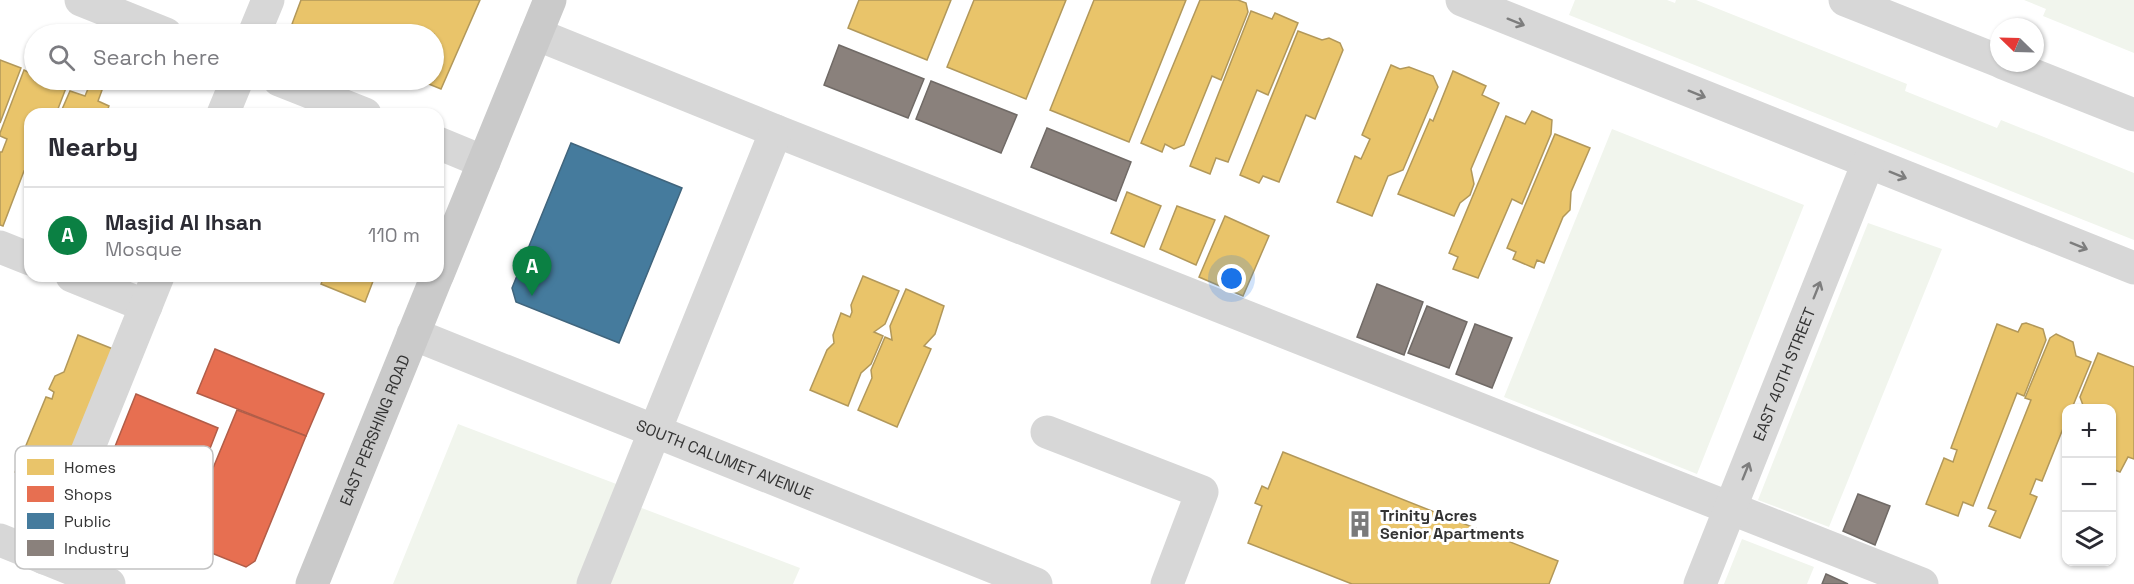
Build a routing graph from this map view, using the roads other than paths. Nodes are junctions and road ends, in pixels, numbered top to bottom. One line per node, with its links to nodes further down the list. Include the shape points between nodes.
1 (81, 0): 6 (street)
2 (268, 0): 7 (street)
3 (550, 0): 8 (main road, EAST PERSHING ROAD)
4 (1462, 0): 19 (street, one-way to 19)
5 (1845, 0): 9 (street)
6 (141, 24)
7 (258, 24)
8 (536, 33): 16 (street); 18 (main road, EAST PERSHING ROAD)
9 (1990, 57)
10 (2026, 72): 15 (street)
11 (233, 90): 13 (street)
12 (304, 90): 14 (street)
13 (225, 108)
14 (350, 108)
15 (2134, 115)
16 (776, 130): 29 (street); 32 (street)
17 (444, 145): 18 (street)
18 (484, 162): 22 (main road, EAST PERSHING ROAD)
19 (1868, 163): 23 (street, one-way to 23); 32 (street, EAST 40TH STREET, one-way to 19)
20 (0, 247): 21 (street)
21 (24, 257)
22 (444, 260)
23 (2134, 268)
24 (87, 282): 27 (street)
25 (156, 282): 27 (street)
26 (435, 282): 28 (main road, EAST PERSHING ROAD)
27 (146, 306): 31 (street)
28 (413, 334): 29 (street, SOUTH CALUMET AVENUE); 37 (main road, EAST PERSHING ROAD)
29 (654, 431): 38 (street); 39 (street, SOUTH CALUMET AVENUE)
30 (1047, 432): 40 (street, via 1202,492)
31 (89, 446)
32 (1731, 508): 41 (street, EAST 40TH STREET); 42 (street)
33 (0, 540): 34 (street)
34 (15, 546)
35 (71, 569): 36 (street)
36 (108, 584)
37 (312, 584)
38 (593, 584)
39 (1036, 584)
40 (1167, 584)
41 (1700, 584)
42 (1922, 584)

